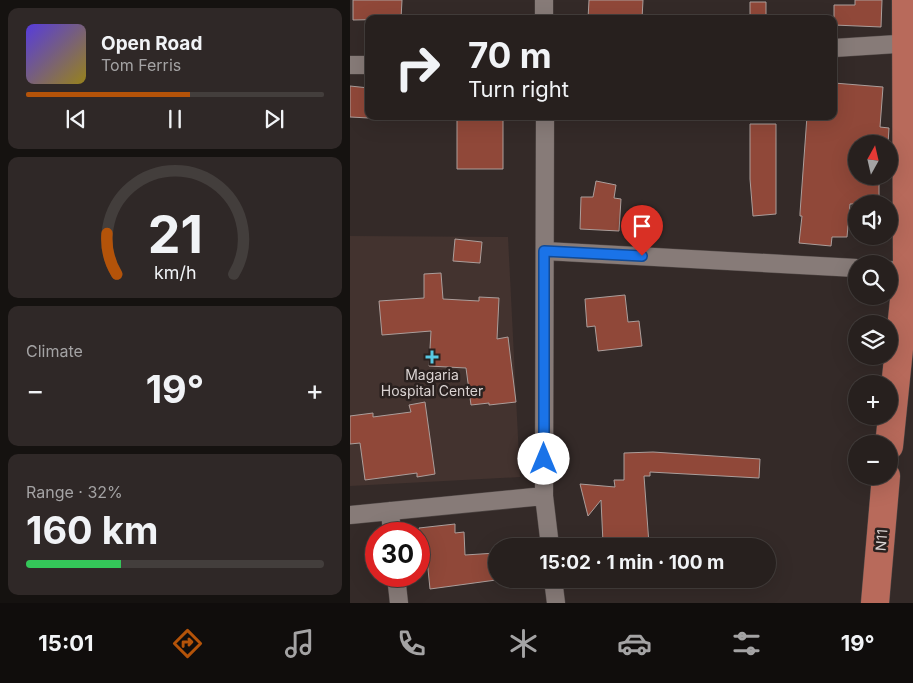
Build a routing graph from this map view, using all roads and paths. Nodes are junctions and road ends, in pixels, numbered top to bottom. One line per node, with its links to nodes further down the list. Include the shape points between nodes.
1 (544, 0): 3 (street)
2 (906, 0): 4 (main road)
3 (544, 15)
4 (909, 43): 5 (street); 11 (main road)
5 (837, 48)
6 (350, 65): 7 (street)
7 (365, 65)
8 (544, 120): 9 (street)
9 (544, 251): 10 (street); 14 (street)
10 (848, 268)
11 (903, 271): 12 (main road)
12 (890, 435)
13 (885, 485): 23 (main road, N11)
14 (544, 496): 15 (street); 18 (street)
15 (390, 511): 16 (street); 17 (street)
16 (350, 514)
17 (391, 522)
18 (549, 538)
19 (397, 587): 21 (street)
20 (555, 588): 22 (street)
21 (399, 603)
22 (556, 603)
23 (875, 603)

